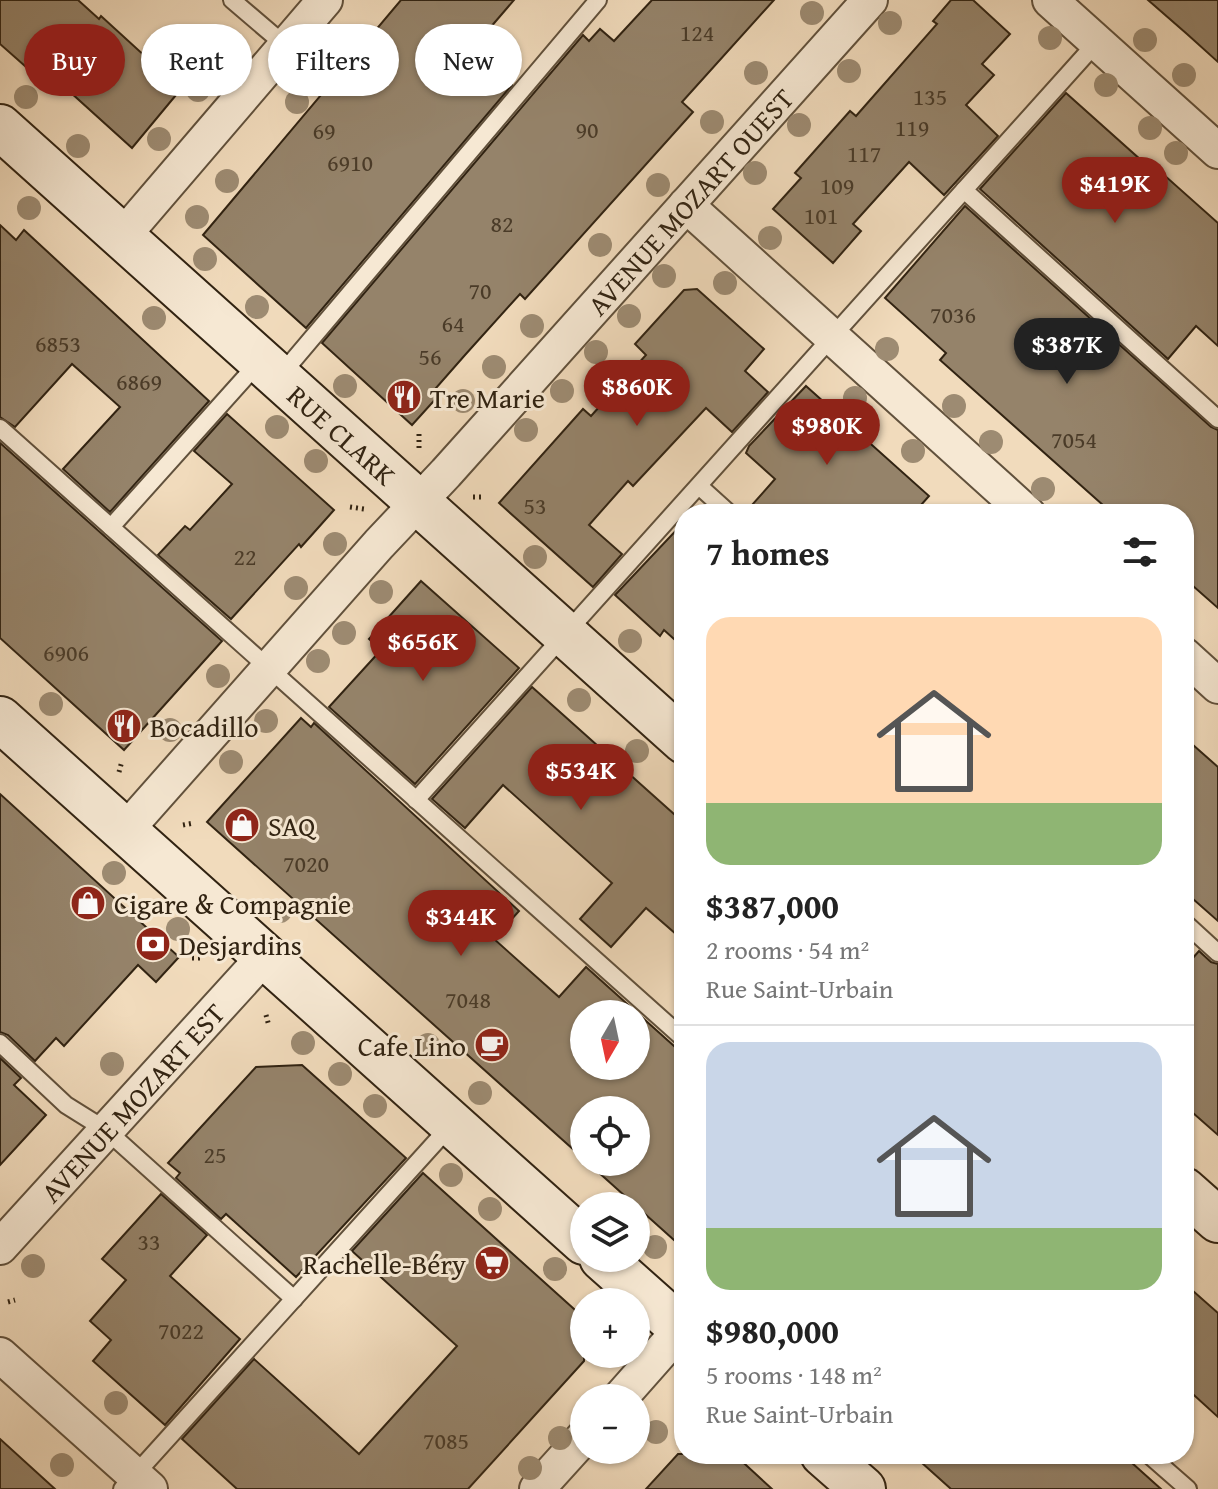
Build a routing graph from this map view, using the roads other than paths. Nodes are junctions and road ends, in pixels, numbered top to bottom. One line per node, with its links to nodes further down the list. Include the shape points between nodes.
1 (232, 0): 7 (lane)
2 (325, 0): 6 (street)
3 (598, 0): 16 (lane)
4 (870, 0): 13 (street, AVENUE MOZART OUEST)
5 (1050, 0): 8 (street)
6 (305, 24)
7 (268, 31)
8 (1097, 42): 11 (street); 12 (lane)
9 (268, 67): 14 (street)
10 (0, 127): 14 (main road, RUE CLARK)
11 (1218, 151)
12 (964, 190): 15 (lane); 17 (lane)
13 (686, 205): 15 (street); 20 (street, AVENUE MOZART OUEST)
14 (122, 237): 16 (main road, RUE CLARK)
15 (833, 338): 19 (lane); 23 (street)
16 (270, 369): 20 (main road, RUE CLARK); 25 (lane)
17 (1218, 419)
18 (0, 428): 25 (lane)
19 (699, 486): 21 (lane); 22 (lane)
20 (419, 503): 26 (main road, RUE CLARK); 27 (street, AVENUE MOZART OUEST)
21 (683, 504)
22 (719, 504)
23 (1017, 504)
24 (674, 514): 26 (lane)
25 (111, 527): 27 (lane)
26 (566, 635): 29 (main road, RUE CLARK); 30 (lane)
27 (270, 670): 30 (lane); 31 (street, AVENUE MOZART OUEST)
28 (0, 719): 31 (main road)
29 (674, 732)
30 (416, 800): 35 (lane)
31 (125, 831): 34 (main road)
32 (1194, 931): 33 (lane)
33 (1218, 953)
34 (265, 956): 37 (main road); 38 (street, AVENUE MOZART EST)
35 (674, 1030)
36 (0, 1043): 38 (lane, via 66,1105)
37 (452, 1124): 41 (main road); 44 (lane)
38 (106, 1130): 42 (street, AVENUE MOZART EST); 44 (lane)
39 (1194, 1199): 40 (main road)
40 (1218, 1220)
41 (570, 1229)
42 (0, 1247)
43 (618, 1272): 45 (main road)
44 (294, 1299): 52 (lane)
45 (674, 1323)
46 (674, 1339): 48 (street)
47 (0, 1355): 52 (street)
48 (633, 1384)
49 (570, 1452): 53 (street)
50 (834, 1464): 54 (main road)
51 (1159, 1464): 55 (lane)
52 (136, 1484)
53 (537, 1489)
54 (863, 1489)
55 (1188, 1489)

